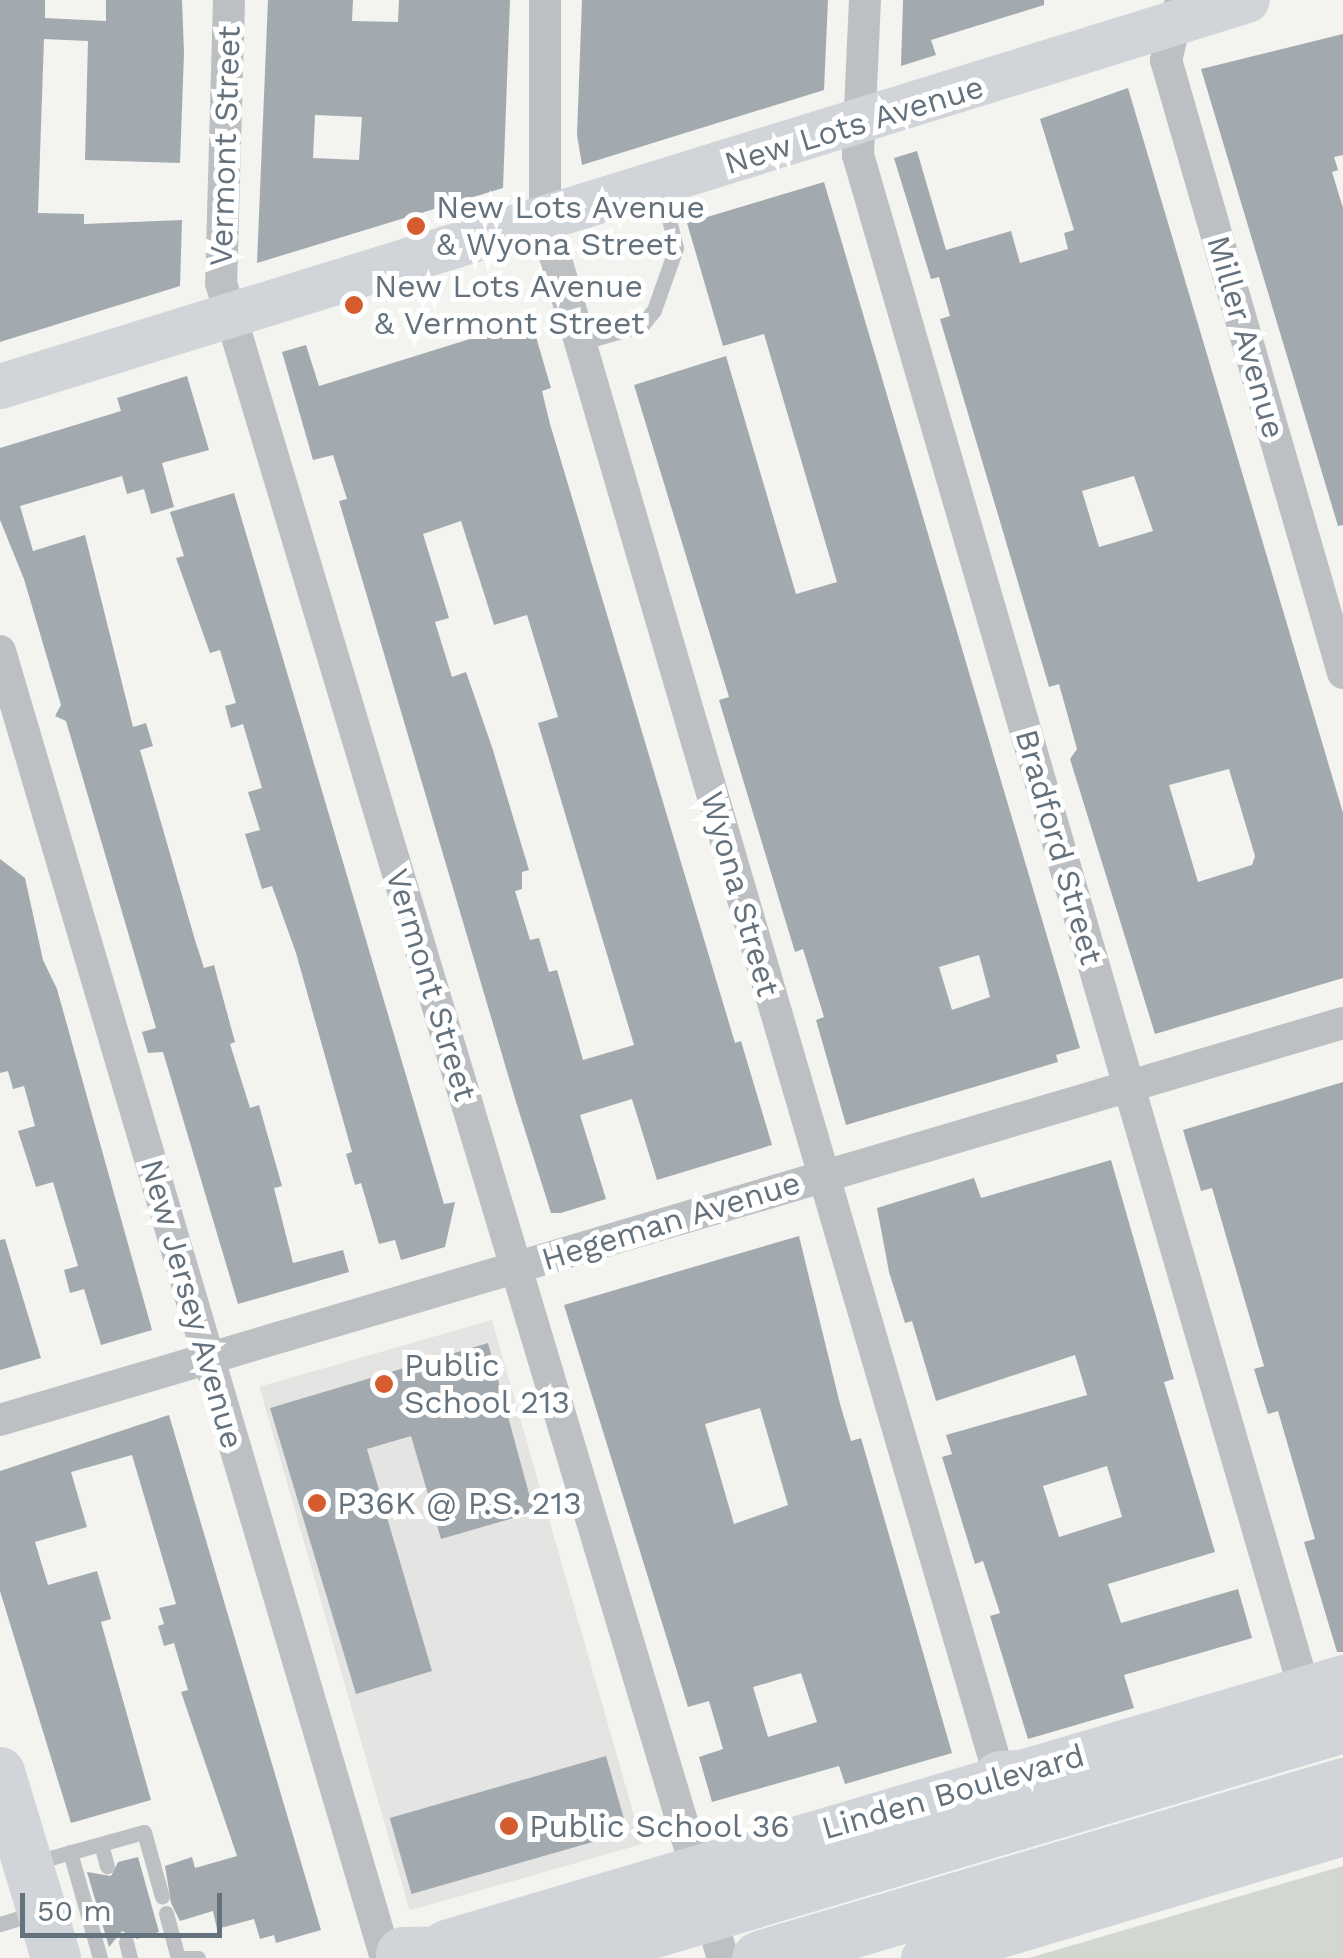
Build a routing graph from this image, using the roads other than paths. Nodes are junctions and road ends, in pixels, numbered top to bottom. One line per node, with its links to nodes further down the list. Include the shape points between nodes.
1 (229, 0): 9 (street, Vermont Street, via 221,284)
2 (545, 0): 8 (street, Wyona Street)
3 (865, 0): 6 (street, Bradford Street)
4 (1247, 0): 5 (street, New Lots Avenue)
5 (1178, 12): 6 (street, New Lots Avenue); 13 (street, Miller Avenue, via 1166,60)
6 (860, 124): 7 (street, New Lots Avenue); 15 (street, Bradford Street, via 858,155)
7 (661, 186): 8 (street, New Lots Avenue); 10 (lane, via 676,248 654,310 642,325)
8 (545, 222): 9 (street, New Lots Avenue); 10 (street, Wyona Street)
9 (233, 316): 11 (street, New Lots Avenue); 17 (street, Vermont Street)
10 (580, 344): 16 (street, Wyona Street)
11 (0, 386)
12 (0, 651): 18 (street, New Jersey Avenue)
13 (1343, 673)
14 (1343, 1023): 15 (street, Hegeman Avenue)
15 (1129, 1086): 16 (street, Hegeman Avenue); 20 (street, Bradford Street)
16 (822, 1176): 17 (street, Hegeman Avenue); 24 (street, Wyona Street)
17 (516, 1268): 18 (street, Hegeman Avenue); 31 (street, Vermont Street)
18 (208, 1359): 19 (street, Hegeman Avenue); 34 (street, New Jersey Avenue)
19 (0, 1420)
20 (1324, 1682): 24 (street, Linden Boulevard)
21 (1343, 1726): 22 (highway, Linden Boulevard)
22 (1201, 1768): 24 (highway); 31 (highway, Linden Boulevard)
23 (0, 1772): 30 (main road)
24 (1000, 1778): 31 (street, Linden Boulevard)
25 (1343, 1786): 28 (highway)
26 (1343, 1833): 32 (street)
27 (102, 1844): 29 (lane); 30 (lane); 37 (lane, via 144,1832)
28 (1134, 1847): 32 (highway); 39 (highway)
29 (107, 1866)
30 (44, 1892): 35 (main road); 36 (lane)
31 (710, 1913): 33 (highway, Linden Boulevard); 34 (street, Linden Boulevard)
32 (941, 1952)
33 (572, 1955): 34 (highway, Linden Boulevard)
34 (393, 1957)
35 (56, 1958)
36 (100, 1958)
37 (180, 1958): 38 (lane)
38 (198, 1958)
39 (759, 1958)

